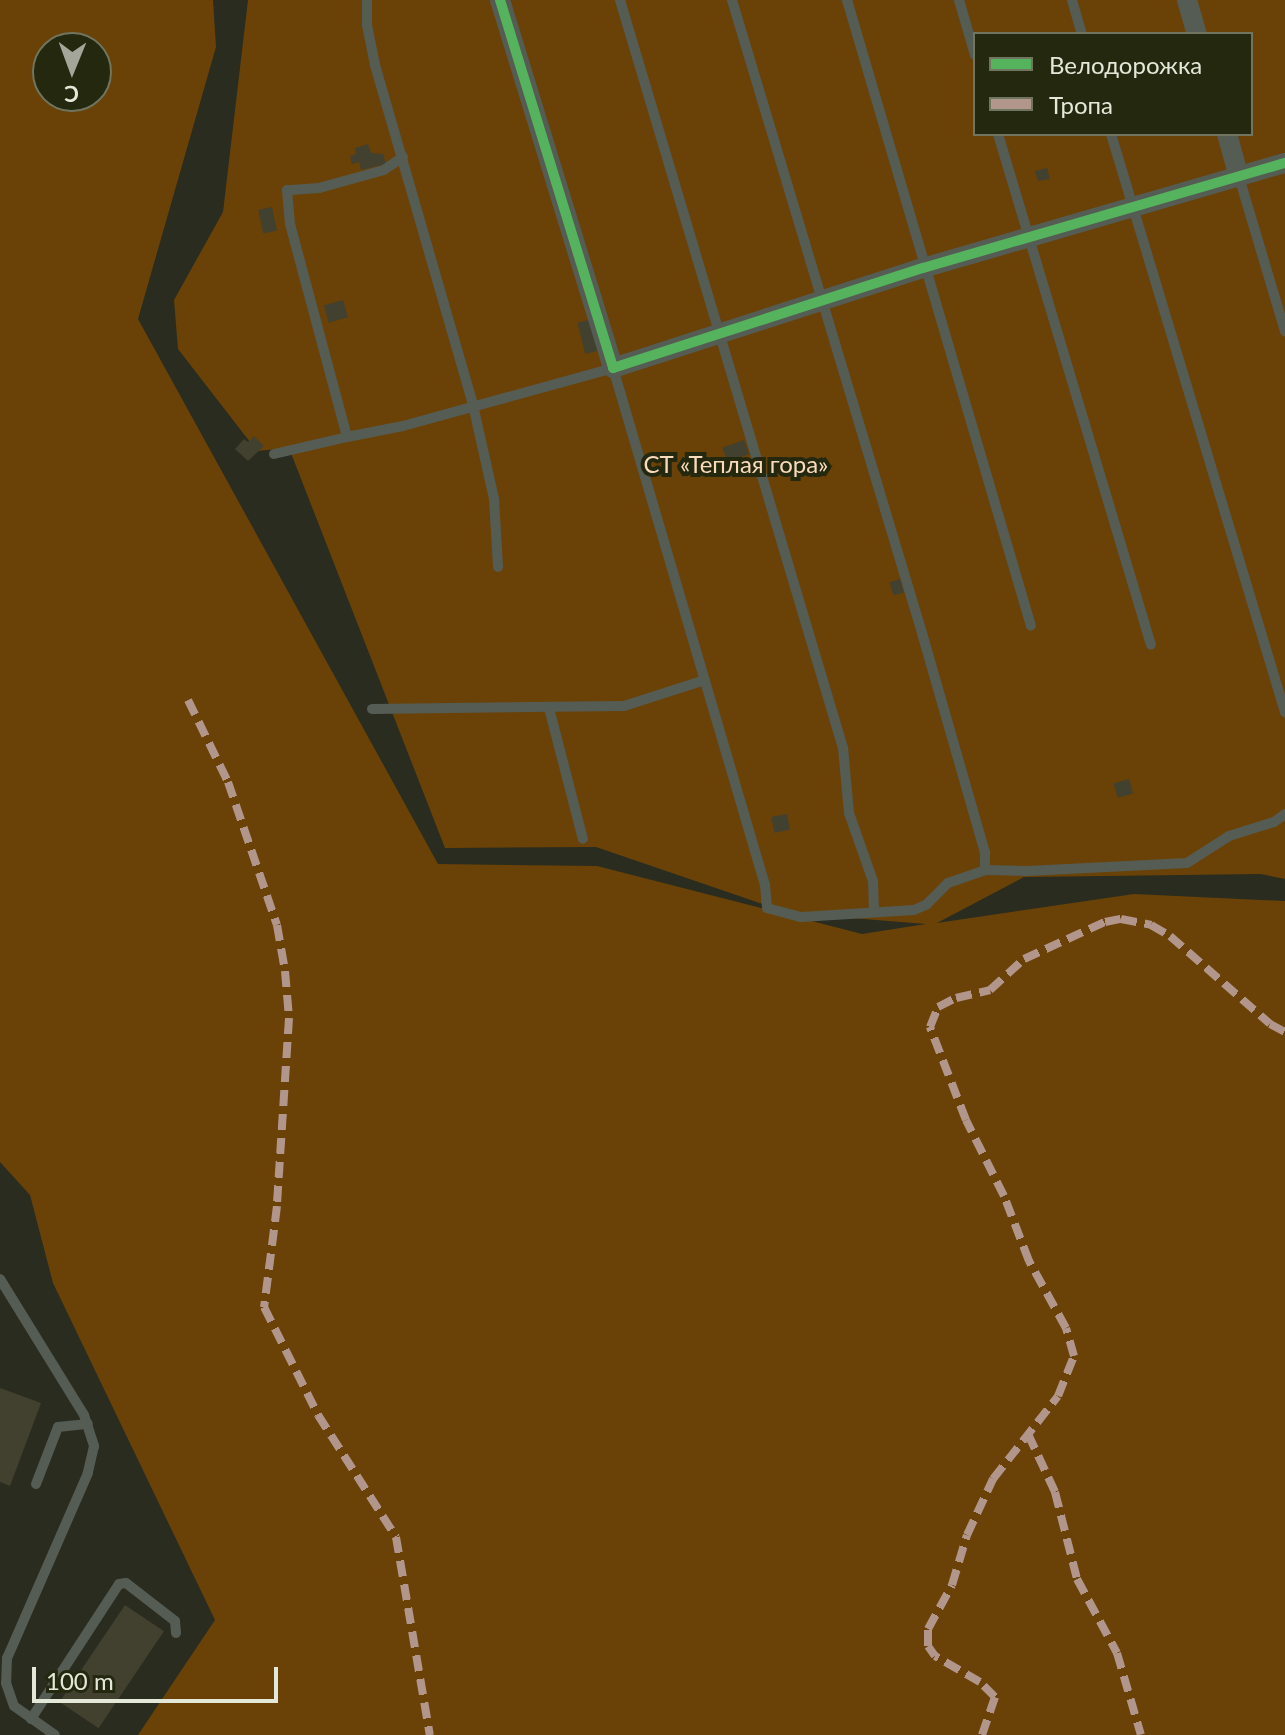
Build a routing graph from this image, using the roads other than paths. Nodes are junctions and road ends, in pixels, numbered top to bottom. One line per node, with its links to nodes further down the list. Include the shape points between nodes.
1 (367, 0): 15 (lane, via 375,65)
2 (500, 0): 24 (street)
3 (620, 0): 23 (lane)
4 (732, 0): 21 (lane)
5 (847, 0): 20 (lane)
6 (959, 0): 11 (lane)
7 (1072, 0): 9 (lane)
8 (1187, 0): 10 (street)
9 (1081, 32)
10 (1196, 32)
11 (973, 48)
12 (999, 136): 19 (lane)
13 (1112, 136): 18 (lane)
14 (1228, 136): 17 (street)
15 (403, 157): 25 (lane); 26 (lane, via 384,170 319,188 287,190 290,224)
16 (1285, 163): 17 (street)
17 (1239, 177): 18 (street); 22 (lane)
18 (1134, 209): 19 (street); 34 (lane)
19 (1029, 238): 20 (street); 30 (lane)
20 (923, 268): 21 (street); 29 (lane)
21 (824, 300): 23 (street); 37 (lane, via 985,852)
22 (1285, 331)
23 (718, 334): 24 (street); 38 (lane, via 843,748 849,813 873,881)
24 (613, 368): 25 (lane); 31 (lane)
25 (473, 405): 26 (lane); 28 (lane, via 494,499)
26 (347, 437): 27 (lane)
27 (274, 454)
28 (498, 567)
29 (1031, 626)
30 (1151, 645)
31 (705, 680): 32 (lane, via 624,706); 38 (lane, via 765,885 767,908 801,917)
32 (549, 708): 33 (lane); 36 (lane)
33 (372, 709)
34 (1285, 712)
35 (1285, 814): 37 (lane, via 1229,836 1187,863)
36 (583, 839)
37 (985, 870): 38 (lane, via 948,883 914,910)
38 (874, 912)
39 (0, 1279): 40 (lane)
40 (88, 1424): 41 (lane, via 58,1427); 43 (lane, via 94,1446 88,1473 7,1658 6,1683 14,1706)
41 (36, 1484)
42 (176, 1633): 43 (lane, via 175,1621 126,1583 119,1584)
43 (31, 1719): 44 (lane)
44 (55, 1735)

